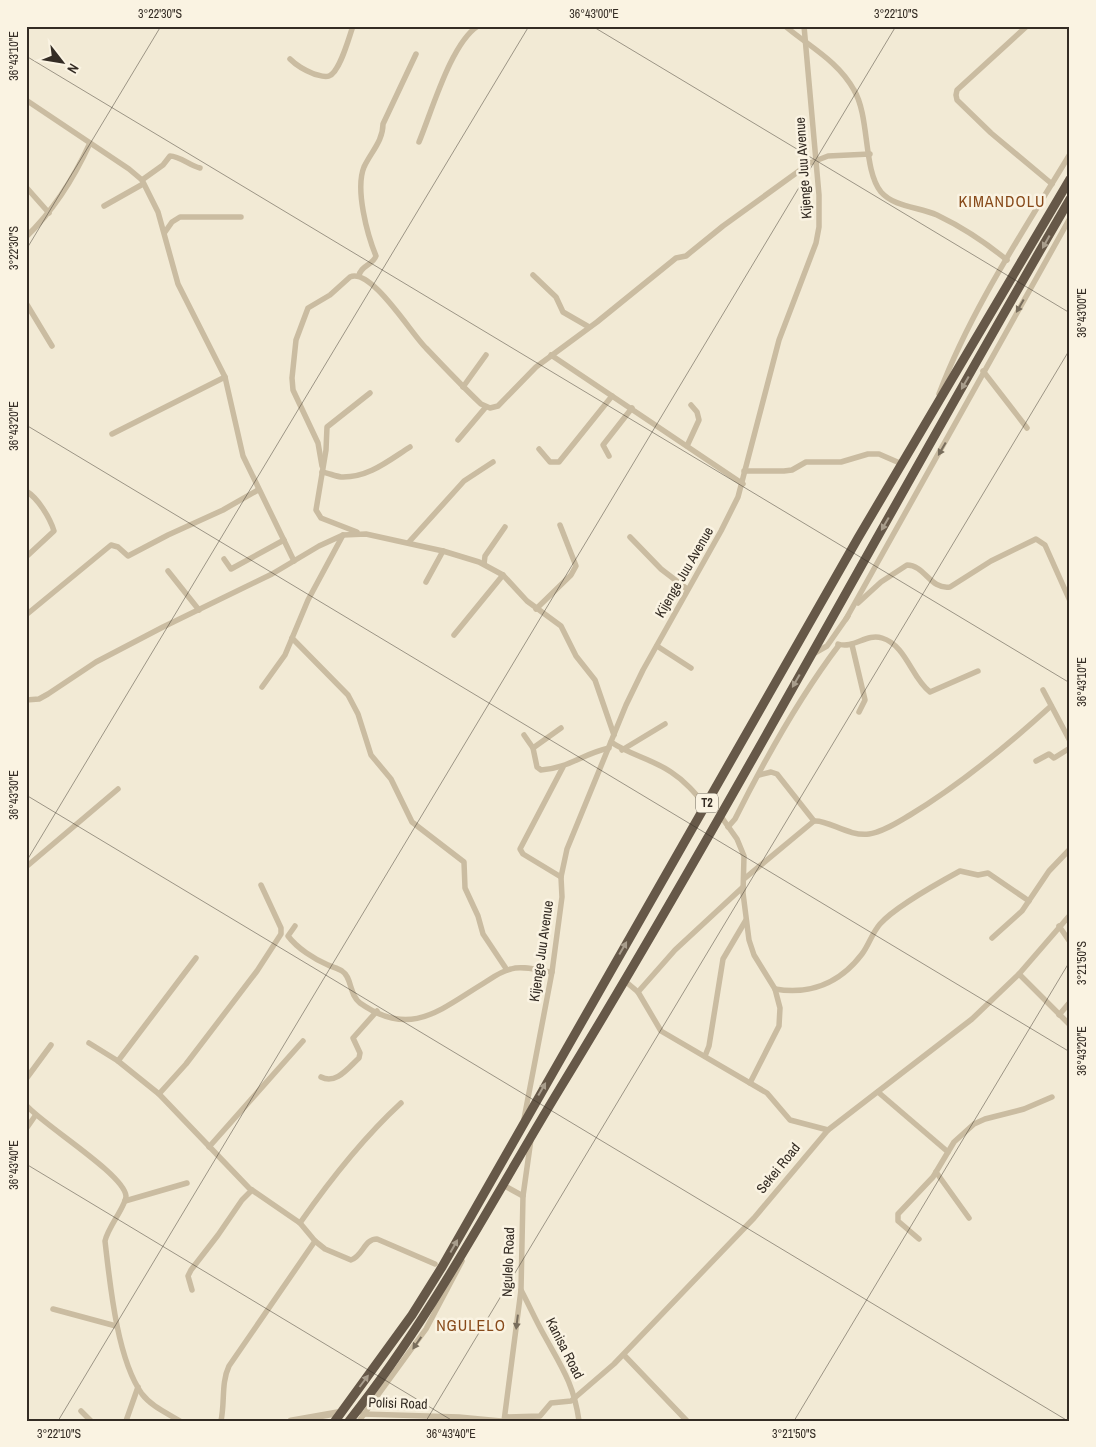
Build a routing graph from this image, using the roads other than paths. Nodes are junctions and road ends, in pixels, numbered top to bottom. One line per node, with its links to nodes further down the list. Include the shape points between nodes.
1 (353, 26): 8 (street, via 332,75 327,77 309,72)
2 (478, 26): 10 (street, via 464,38 451,61)
3 (785, 26): 6 (street)
4 (804, 26): 6 (street, Kijenge Juu Avenue)
5 (1027, 26): 18 (street, via 957,90 956,95 957,100 991,133)
6 (805, 43): 12 (street, via 828,57 855,91); 14 (street, Kijenge Juu Avenue)
7 (416, 54): 29 (street, via 362,175 367,230 376,256)
8 (290, 59)
9 (26, 100): 11 (street)
10 (420, 142)
11 (90, 143): 17 (street, via 130,169); 22 (street, via 79,168)
12 (870, 154): 14 (street, via 828,156); 27 (street, via 877,186 888,198 948,220)
13 (1070, 154): 18 (street)
14 (816, 160): 31 (street, via 686,256 676,258); 54 (street, Kijenge Juu Avenue, via 820,214 816,242 779,340)
15 (200, 168): 17 (street, via 170,156)
16 (1070, 179): 43 (highway, T2)
17 (142, 182): 21 (street); 25 (street)
18 (1052, 184): 27 (street)
19 (26, 187): 22 (street)
20 (1070, 199): 85 (highway, T2, one-way to 85)
21 (104, 206)
22 (49, 213): 26 (street)
23 (241, 217): 25 (street, via 180,217)
24 (1069, 220): 35 (street, one-way to 35)
25 (165, 232): 36 (street, via 178,284)
26 (26, 237)
27 (1007, 260): 43 (street, via 953,357)
28 (533, 275): 31 (street, via 556,297 563,312)
29 (359, 276): 37 (street, via 388,299 420,342); 53 (street, via 350,276 330,295 308,308 296,340 293,390 318,443)
30 (26, 303): 32 (street)
31 (589, 327): 34 (street)
32 (52, 346)
33 (486, 355): 37 (street)
34 (551, 355): 39 (street); 41 (street, via 498,406)
35 (983, 371): 44 (street); 78 (street, one-way to 78, via 960,418)
36 (225, 377): 45 (street); 56 (street, via 243,456)
37 (463, 386): 41 (street)
38 (370, 393): 53 (street, via 328,425)
39 (612, 396): 42 (street); 49 (street, via 559,462 550,462)
40 (691, 405): 47 (street, via 700,420)
41 (485, 408): 46 (street)
42 (632, 408): 47 (street); 50 (street, via 603,445)
43 (933, 410): 52 (highway, T2)
44 (1027, 428)
45 (112, 434)
46 (458, 440)
47 (687, 446): 55 (street)
48 (410, 447): 53 (street, via 363,475 339,477)
49 (539, 449)
50 (609, 456)
51 (493, 462): 64 (street, via 459,487)
52 (902, 464): 54 (street, via 879,454 868,454 841,462 806,462 792,470); 108 (highway, T2)
53 (322, 469): 60 (street, via 317,514 341,527)
54 (744, 471): 55 (street, Kijenge Juu Avenue)
55 (743, 484): 73 (street, Kijenge Juu Avenue, via 732,511)
56 (258, 490): 63 (street); 77 (street, via 128,556 118,546 111,545)
57 (26, 492): 66 (street, via 49,519 54,531)
58 (560, 525): 75 (street, via 576,566 572,575)
59 (506, 527): 69 (street, via 485,556)
60 (366, 534): 61 (street); 64 (street)
61 (344, 535): 68 (street); 80 (street, via 317,582)
62 (630, 537): 73 (street)
63 (284, 540): 67 (street, via 231,569); 68 (street)
64 (408, 542): 65 (street)
65 (443, 551): 69 (street); 72 (street)
66 (26, 558)
67 (224, 559)
68 (294, 561): 76 (street)
69 (484, 564): 71 (street)
70 (168, 571): 76 (street)
71 (504, 575): 75 (street); 79 (street)
72 (426, 582)
73 (687, 590): 84 (street, Kijenge Juu Avenue)
74 (1070, 601): 78 (street, via 1045,545 1036,540 991,561 950,587 936,585 917,567 906,565 870,589)
75 (536, 609): 95 (street, via 561,626 576,656 595,680)
76 (198, 610): 90 (street, via 96,662 44,696)
77 (26, 615)
78 (846, 619): 81 (street)
79 (454, 635)
80 (292, 638): 88 (street, via 285,655); 127 (street, via 348,695 358,714 371,755 391,779 412,822 464,862 465,888 483,934)
81 (832, 641): 82 (street); 85 (street)
82 (839, 645): 83 (street); 104 (street, via 815,677)
83 (852, 645): 87 (street, via 870,637 886,640 899,650 930,692); 92 (street, via 865,700)
84 (657, 646): 86 (street); 95 (street, Kijenge Juu Avenue)
85 (811, 655): 109 (highway, T2, one-way to 109)
86 (691, 668)
87 (978, 671)
88 (262, 687)
89 (1043, 690): 91 (street)
90 (26, 700)
91 (1051, 706): 97 (street); 110 (street, via 1019,736 942,796 884,829 868,834 856,833)
92 (859, 712)
93 (665, 724): 101 (street)
94 (561, 728): 99 (street)
95 (614, 735): 98 (street, Kijenge Juu Avenue)
96 (524, 736): 99 (street)
97 (1070, 741)
98 (610, 745): 101 (street); 103 (street); 114 (street, Kijenge Juu Avenue, via 567,849)
99 (533, 748): 103 (street, via 538,769)
100 (1070, 748): 102 (street, via 1054,758 1048,754)
101 (622, 750): 108 (street, via 671,771)
102 (1036, 761)
103 (563, 768): 114 (street, via 520,849)
104 (760, 775): 110 (street, via 777,774); 111 (street)
105 (1070, 781): 106 (street)
106 (1070, 786)
107 (118, 789): 113 (street)
108 (705, 805): 126 (highway, T2, one-way to 108)
109 (720, 816): 111 (street); 130 (highway, T2)
110 (814, 821): 115 (street)
111 (728, 827): 115 (street, via 744,856)
112 (1070, 849): 118 (street, via 1050,870)
113 (26, 867)
114 (561, 877): 128 (street, Kijenge Juu Avenue, via 562,897)
115 (744, 879): 117 (street)
116 (261, 885): 148 (street, via 281,934 257,971)
117 (743, 887): 120 (street); 132 (street, via 675,950)
118 (1029, 901): 123 (street); 131 (street, via 988,873 978,875 960,871 880,924 862,955 830,983 801,992)
119 (1070, 915): 122 (street, Sekei Road)
120 (746, 920): 131 (street, via 751,948); 142 (street, via 723,959)
121 (295, 926): 135 (street, via 288,936 294,943 325,964 342,971 354,998)
122 (1059, 926): 124 (street); 129 (street, Sekei Road)
123 (992, 938)
124 (1070, 942)
125 (196, 958): 143 (street)
126 (613, 966): 130 (highway); 134 (highway, T2)
127 (506, 970): 128 (street, via 520,968); 135 (street, via 429,1017 399,1019)
128 (552, 972): 153 (street, Kijenge Juu Avenue)
129 (1019, 974): 136 (street); 147 (street, Sekei Road, via 972,1019)
130 (626, 979): 132 (street); 137 (highway, T2)
131 (775, 989): 146 (street, via 780,1008 779,1026)
132 (638, 992): 142 (street, via 660,1030)
133 (1070, 1002): 136 (street)
134 (589, 1007): 137 (highway); 153 (highway, T2, one-way to 134)
135 (377, 1011): 144 (street, via 353,1038 359,1058 334,1080)
136 (1060, 1015): 138 (street)
137 (604, 1017): 156 (highway, T2)
138 (1070, 1025)
139 (303, 1041): 157 (street)
140 (89, 1043): 143 (street)
141 (51, 1046): 145 (street)
142 (705, 1056): 146 (street)
143 (118, 1062): 148 (street)
144 (321, 1077)
145 (26, 1079)
146 (750, 1083): 155 (street, via 767,1092 790,1120)
147 (878, 1092): 155 (street, Sekei Road); 158 (street)
148 (159, 1094): 157 (street)
149 (1052, 1097): 158 (street, via 974,1124)
150 (401, 1103): 166 (street, via 366,1136)
151 (26, 1105): 152 (street)
152 (35, 1116): 154 (street); 164 (street, via 81,1149 117,1182 125,1192)
153 (523, 1122): 178 (highway, T2, one-way to 153, via 442,1267)
154 (26, 1129)
155 (828, 1130): 174 (street, Sekei Road, via 754,1218)
156 (532, 1134): 161 (highway, T2); 163 (street, Ngulelo Road)
157 (209, 1147): 162 (street)
158 (948, 1152): 159 (street)
159 (936, 1172): 165 (street); 167 (street, via 898,1214 898,1221)
160 (187, 1183): 164 (street)
161 (503, 1185): 163 (street); 179 (highway, T2, one-way to 179, via 473,1238)
162 (252, 1190): 166 (street); 170 (street, via 190,1270 188,1276)
163 (523, 1196): 171 (street, Ngulelo Road)
164 (125, 1201): 173 (street, via 105,1241)
165 (969, 1218)
166 (300, 1223): 168 (street)
167 (918, 1239)
168 (315, 1241): 169 (street, via 336,1255 351,1260 370,1241 377,1239); 184 (street, via 229,1366 224,1376)
169 (435, 1264)
170 (192, 1290)
171 (521, 1290): 176 (street, Kanisa Road, via 563,1366); 180 (street, Ngulelo Road, one-way to 180)
172 (53, 1309): 173 (street)
173 (116, 1326): 175 (street)
174 (624, 1354): 176 (street, Sekei Road); 188 (street)
175 (138, 1387): 182 (street); 183 (street, via 146,1399)
176 (575, 1397): 180 (street, Sekei Road, via 568,1402 551,1403 538,1416); 187 (street, Kanisa Road)
177 (82, 1411): 181 (street)
178 (342, 1412): 185 (street); 186 (highway, T2)
179 (357, 1417): 180 (street, Polisi Road)
180 (503, 1419)
181 (91, 1421)
182 (126, 1421)
183 (180, 1421)
184 (221, 1421)
185 (291, 1421)
186 (335, 1421)
187 (579, 1421)
188 (687, 1421)

